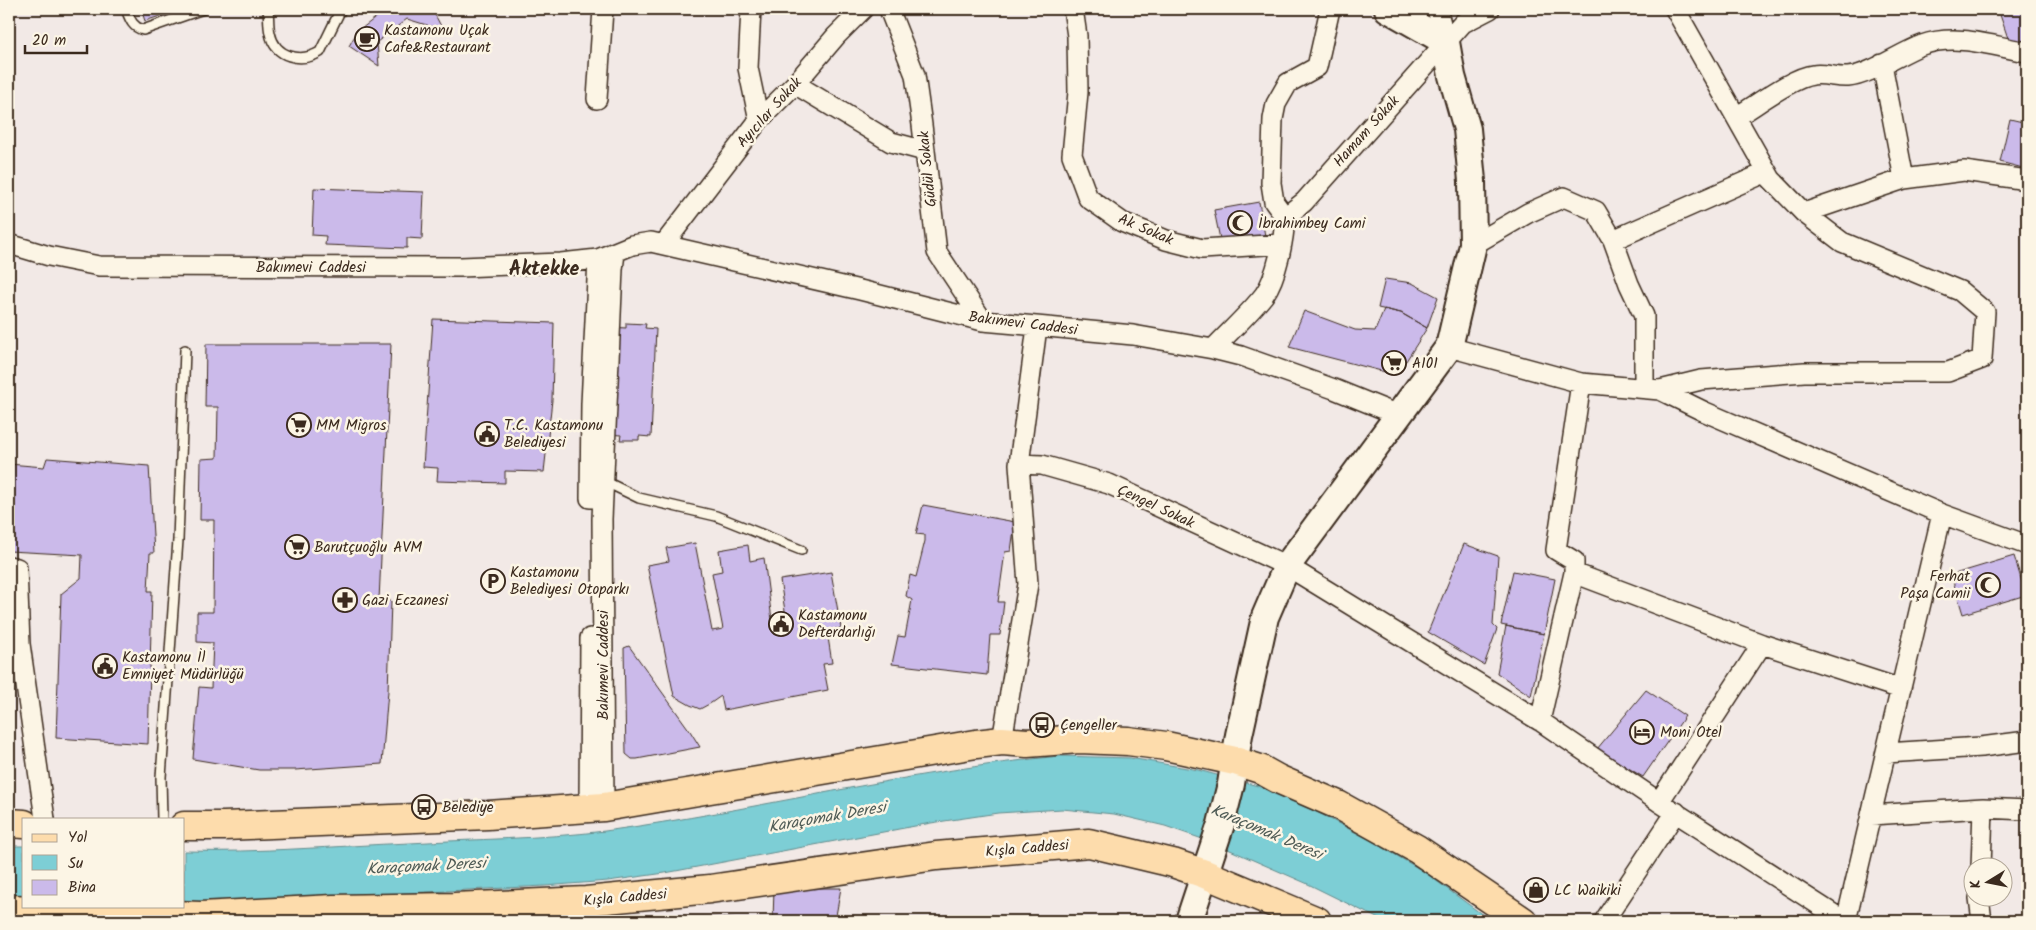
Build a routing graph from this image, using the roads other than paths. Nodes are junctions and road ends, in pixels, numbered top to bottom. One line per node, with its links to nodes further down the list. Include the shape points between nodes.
1 (126, 9): 2 (lane, via 132,23 143,30)
2 (203, 9)
3 (268, 9): 4 (lane, via 272,41 284,54 307,58 320,52)
4 (341, 9)
5 (603, 9): 19 (street)
6 (751, 9): 21 (street, via 748,68)
7 (863, 9): 18 (street, Ayıcılar Sokak)
8 (889, 9): 22 (street, Güdül Sokak, via 915,75)
9 (1073, 9): 31 (street, Ak Sokak, via 1078,92 1072,155 1088,198 1122,222 1166,240 1202,249)
10 (1330, 9): 27 (street, via 1317,67 1288,84 1276,104 1271,183 1274,202)
11 (1388, 9): 15 (main road)
12 (1437, 9): 15 (street)
13 (1490, 9): 15 (street, Hamam Sokak, via 1463,23)
14 (1675, 9): 20 (street)
15 (1446, 42): 27 (street, Hamam Sokak, via 1304,202); 32 (main road, via 1467,129)
16 (2027, 52): 17 (street, via 1963,40 1945,40 1921,45)
17 (1882, 64): 20 (street, via 1847,77 1810,75); 24 (street)
18 (795, 84): 21 (street, Ayıcılar Sokak); 22 (street, via 891,142)
19 (597, 98)
20 (1736, 117): 23 (street)
21 (759, 120): 30 (street, Ayıcılar Sokak)
22 (924, 151): 34 (street, Güdül Sokak, via 937,252)
23 (1766, 172): 26 (street); 28 (street)
24 (1904, 179): 25 (street, via 1964,171); 26 (street)
25 (2027, 180)
26 (1804, 213): 40 (street, via 1842,242 1960,291 1985,312 1982,359 1948,372 1804,372 1701,380)
27 (1285, 217): 31 (street)
28 (1612, 240): 32 (street, via 1596,211 1564,197 1528,213); 40 (street, via 1644,316)
29 (9, 244): 33 (street, Bakımevi Caddesi, via 99,266 461,267 561,264)
30 (664, 244): 33 (street, Bakımevi Caddesi, via 651,242); 34 (street, Bakımevi Caddesi)
31 (1282, 244): 37 (street, via 1265,294)
32 (1473, 245): 36 (main road)
33 (607, 256): 43 (street, Bakımevi Caddesi, via 613,269); 59 (street, via 591,404)
34 (983, 321): 35 (street, Bakımevi Caddesi)
35 (1037, 327): 37 (street, Bakımevi Caddesi, via 1133,335); 42 (street)
36 (1449, 347): 39 (street); 41 (main road)
37 (1213, 349): 41 (street, Bakımevi Caddesi, via 1334,388)
38 (184, 350): 65 (lane, via 178,540 161,777)
39 (1581, 383): 40 (street); 49 (street, via 1556,550 1574,561)
40 (1652, 389): 44 (street)
41 (1398, 415): 48 (main road)
42 (1019, 464): 48 (street, Çengel Sokak, via 1042,464 1109,484); 54 (street, via 1028,584)
43 (604, 481): 46 (lane, via 639,498 716,516); 59 (street, Bakımevi Caddesi)
44 (1942, 514): 45 (street); 52 (street)
45 (2027, 545)
46 (801, 550)
47 (9, 566): 50 (street, via 17,568)
48 (1287, 566): 53 (street, Çengel Sokak); 57 (main road, via 1265,617)
49 (1574, 572): 51 (street); 53 (street)
50 (15, 644): 64 (street)
51 (1762, 644): 52 (street); 58 (street)
52 (1901, 689): 56 (street)
53 (1540, 721): 58 (street, Çengel Sokak)
54 (1002, 741): 57 (main road, via 1128,741); 59 (main road)
55 (2027, 742): 56 (street)
56 (1886, 752): 63 (street)
57 (1235, 761): 70 (main road, via 1221,824); 78 (main road, via 1338,805 1417,848)
58 (1658, 802): 62 (street, Çengel Sokak)
59 (597, 807): 68 (main road, via 488,815)
60 (1983, 808): 61 (street); 63 (street); 69 (street)
61 (2027, 810)
62 (1676, 812): 79 (street); 80 (street, Çengel Sokak)
63 (1871, 815): 80 (street)
64 (45, 818)
65 (162, 818)
66 (9, 823): 67 (main road)
67 (22, 824)
68 (185, 826)
69 (1981, 858)
70 (1205, 874): 73 (main road, Kışla Caddesi, via 1089,843 936,856); 76 (main road); 77 (main road, Kışla Caddesi)
71 (1980, 908): 81 (street)
72 (9, 909): 74 (main road, Kışla Caddesi)
73 (586, 911): 75 (main road, Kışla Caddesi, via 454,907 333,909)
74 (44, 912): 75 (main road, Kışla Caddesi)
75 (208, 918)
76 (1189, 921)
77 (1317, 921)
78 (1522, 921)
79 (1604, 921)
80 (1845, 921)
81 (1982, 921)

